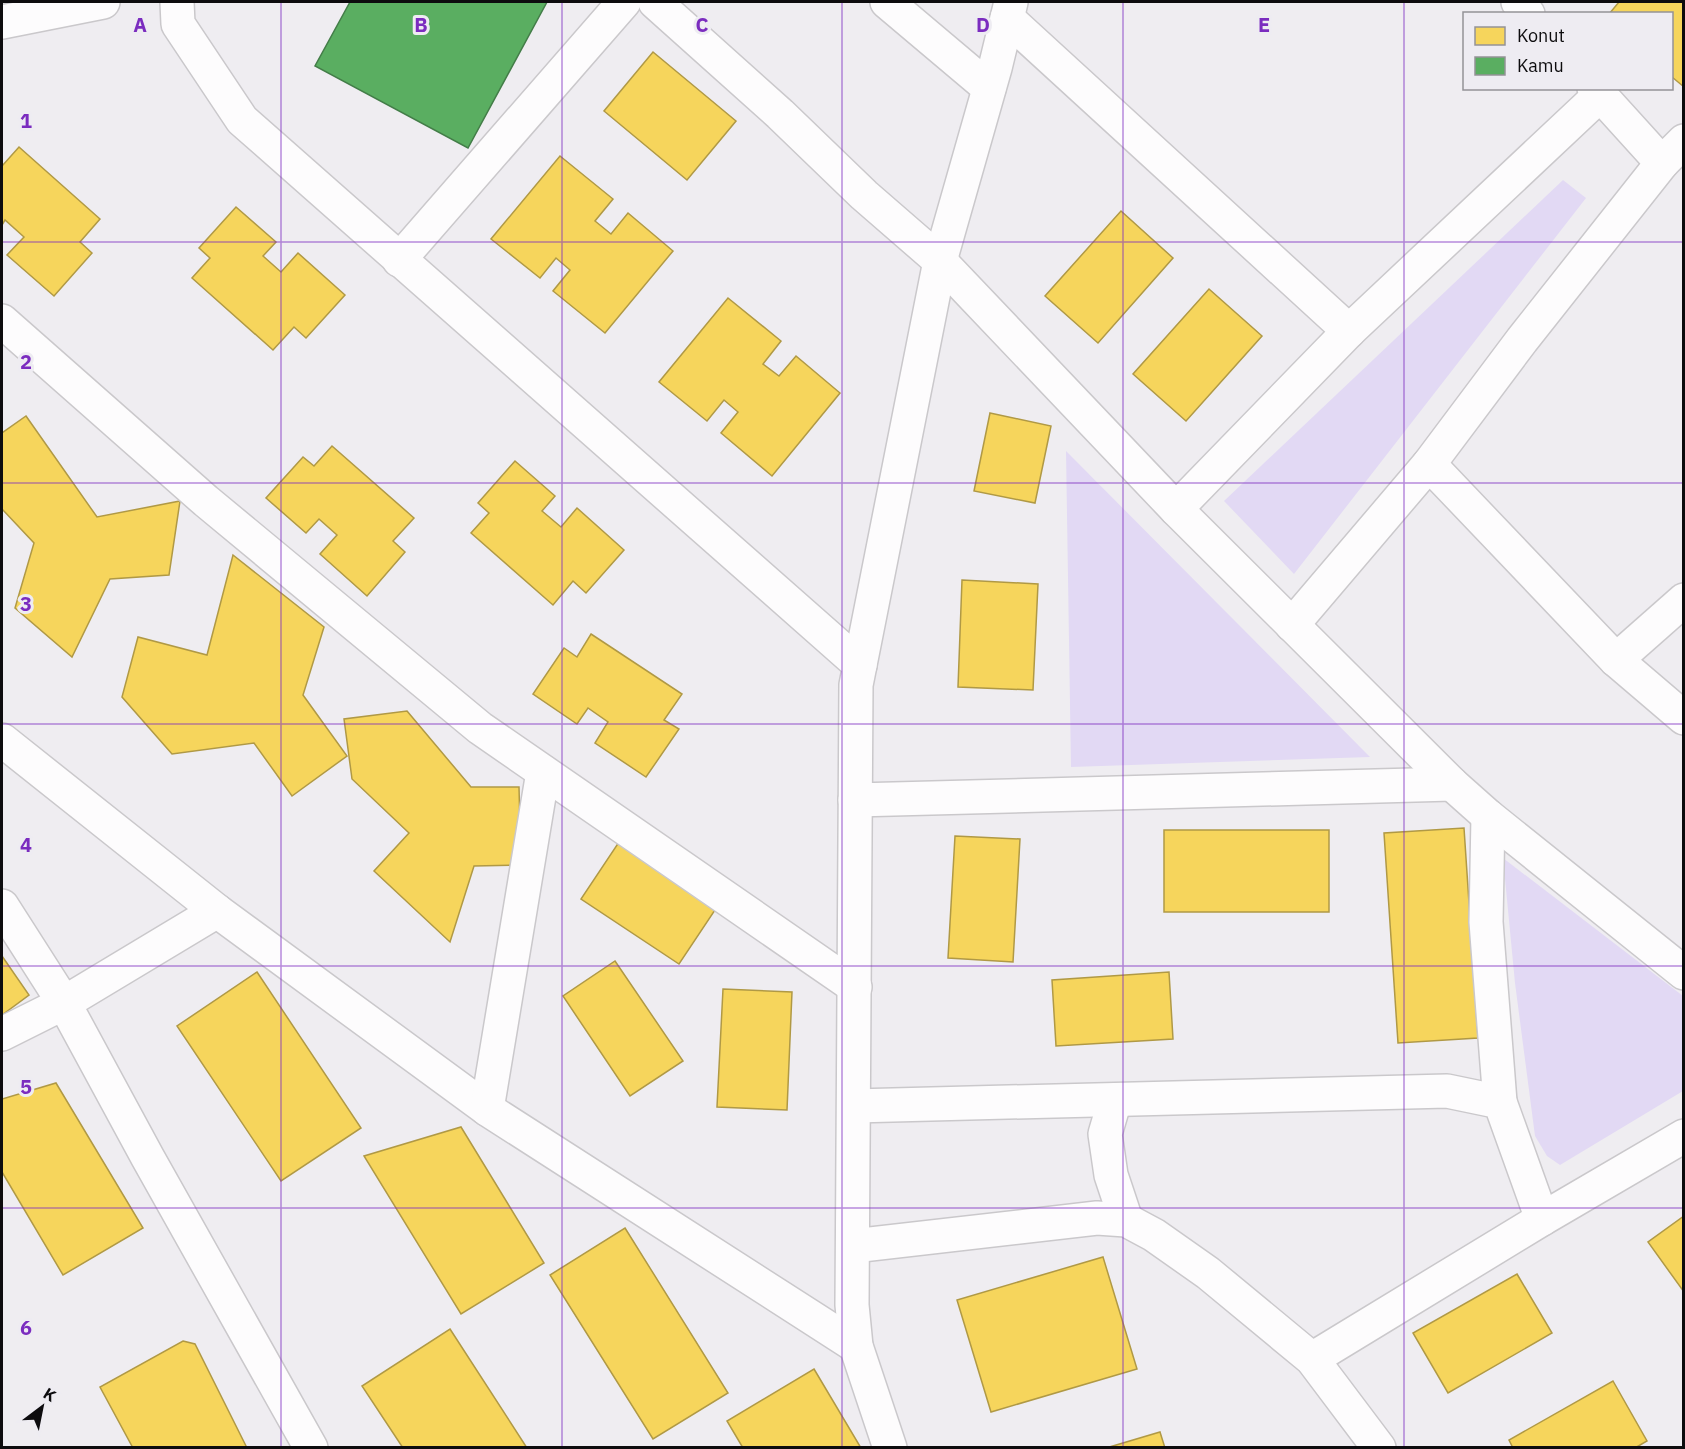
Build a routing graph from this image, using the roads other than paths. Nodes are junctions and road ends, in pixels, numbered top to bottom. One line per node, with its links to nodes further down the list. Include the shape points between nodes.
1 (103, 2): 7 (street)
2 (177, 2): 11 (street, via 178,24 242,120)
3 (624, 2): 11 (street)
4 (655, 2): 12 (street)
5 (886, 2): 8 (street)
6 (1009, 10): 8 (street); 14 (street)
7 (2, 22)
8 (989, 88): 12 (street)
9 (1597, 92): 10 (street); 14 (street)
10 (1672, 152): 15 (street)
11 (399, 260): 20 (street)
12 (940, 261): 16 (street); 20 (street)
13 (2, 321): 23 (street, via 261,546 480,728)
14 (1349, 331): 16 (street)
15 (1429, 464): 18 (street); 19 (street)
16 (1176, 508): 18 (street)
17 (1683, 600): 19 (street)
18 (1292, 625): 24 (street)
19 (1616, 660): 21 (street)
20 (860, 665): 25 (street, via 856,686)
21 (1683, 718)
22 (2, 740): 28 (street)
23 (543, 772): 30 (street); 36 (street)
24 (1452, 784): 25 (street); 26 (street)
25 (855, 800): 30 (street)
26 (1488, 816): 29 (street); 34 (street, via 1486,922)
27 (2, 906): 31 (street)
28 (218, 911): 31 (street); 36 (street)
29 (1683, 973)
30 (855, 987): 35 (street)
31 (64, 1003): 32 (street); 43 (street)
32 (2, 1035)
33 (1115, 1100): 34 (street, via 1447,1091); 35 (street); 39 (street, via 1105,1134)
34 (1500, 1102): 38 (street)
35 (854, 1106): 40 (street)
36 (487, 1109): 41 (street)
37 (1683, 1136): 38 (street)
38 (1542, 1219): 42 (street)
39 (1126, 1220): 40 (street, via 1074,1220); 42 (street, via 1209,1273)
40 (853, 1246): 41 (street)
41 (856, 1346): 44 (street)
42 (1312, 1359): 45 (street)
43 (311, 1448)
44 (890, 1448)
45 (1379, 1448)

